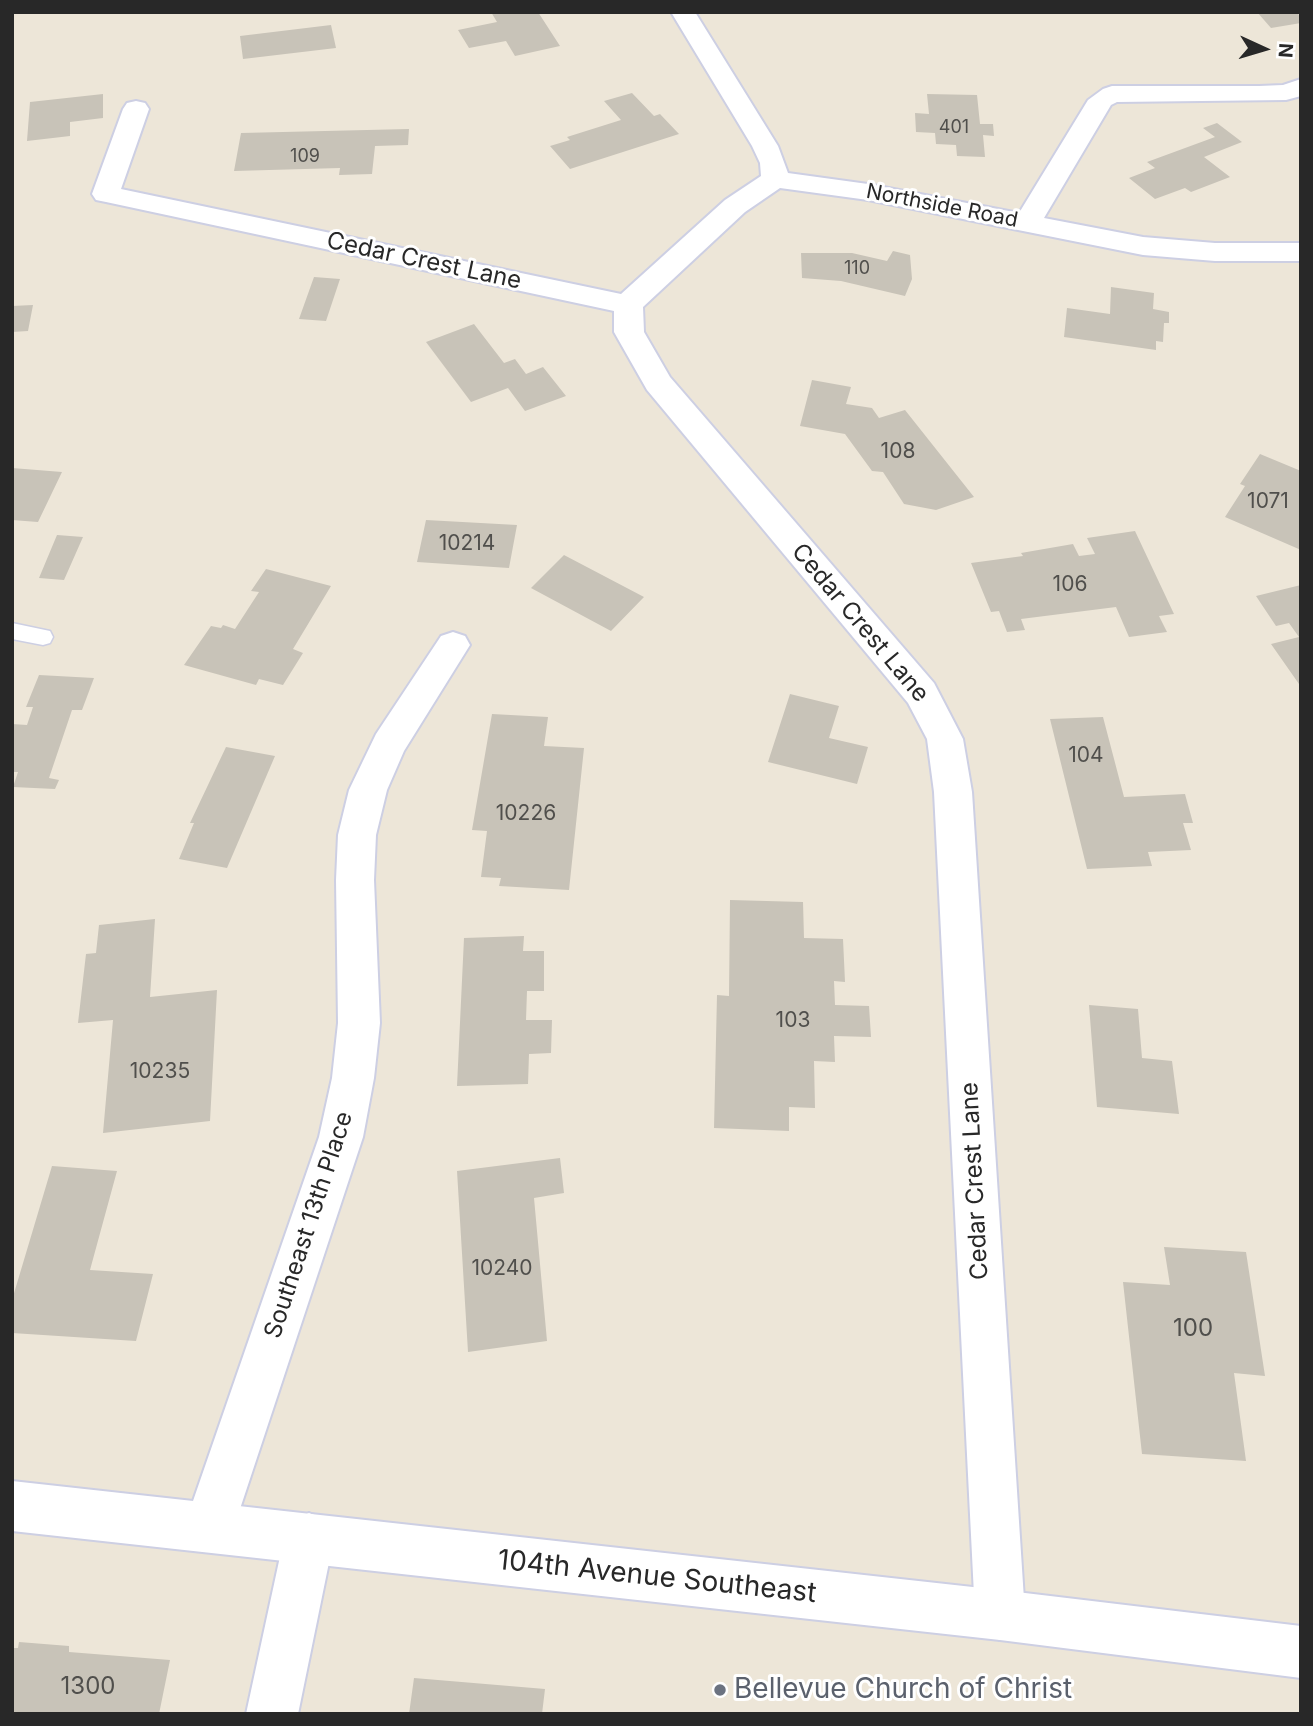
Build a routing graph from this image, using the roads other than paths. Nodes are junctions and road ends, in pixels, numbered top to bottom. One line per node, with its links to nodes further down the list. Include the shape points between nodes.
1 (683, 12): 4 (street, via 765,146)
2 (1301, 87): 5 (street, via 1259,94 1112,94 1101,100)
3 (136, 109): 7 (street, Cedar Crest Lane, via 106,194)
4 (775, 178): 5 (street, Northside Road); 7 (street, via 735,206)
5 (1028, 222): 6 (street, Northside Road, via 1178,250)
6 (1301, 252)
7 (628, 305): 14 (street, Cedar Crest Lane, via 629,331 658,383 921,693 945,739 954,820)
8 (12, 631): 9 (lane)
9 (43, 637)
10 (453, 645): 12 (street, Southeast 13th Place, via 389,744 368,790 355,880 359,1023 341,1137)
11 (12, 1506): 12 (street, 104th Avenue Southeast)
12 (209, 1527): 13 (street, 104th Avenue Southeast)
13 (309, 1538): 14 (street, 104th Avenue Southeast); 16 (street)
14 (1000, 1615): 15 (street, 104th Avenue Southeast)
15 (1301, 1652)
16 (272, 1714)

